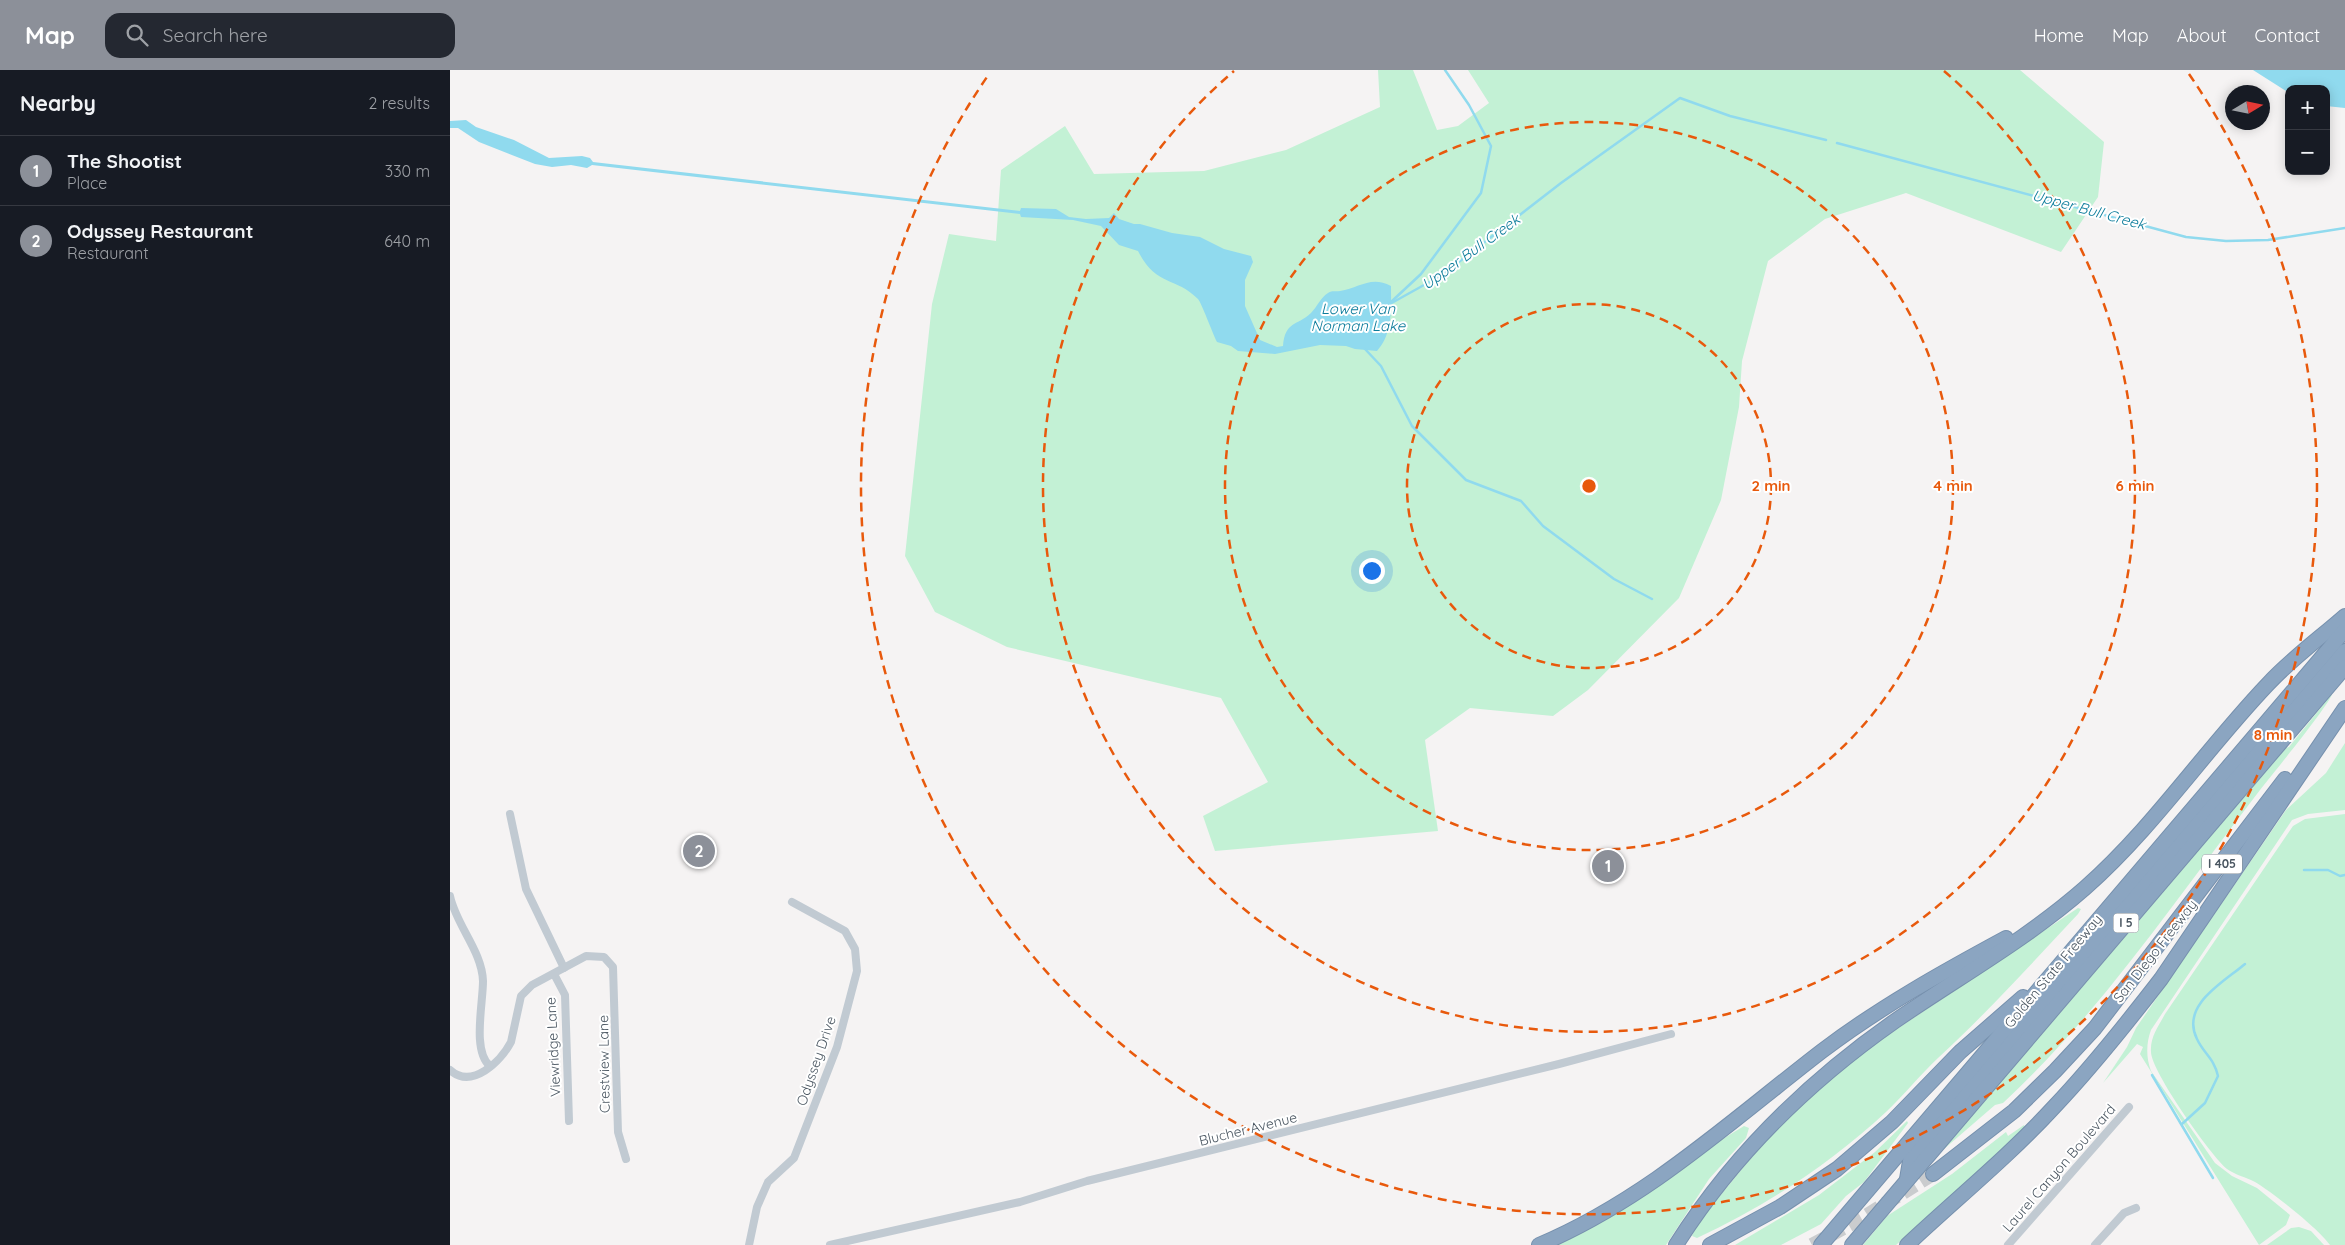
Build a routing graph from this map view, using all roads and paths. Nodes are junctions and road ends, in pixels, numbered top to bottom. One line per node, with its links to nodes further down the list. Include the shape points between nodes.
1 (2345, 616): 11 (highway, via 2269,682 2129,845)
2 (2345, 630): 12 (highway, Golden State Freeway / I 5)
3 (2345, 643): 30 (highway)
4 (2345, 652): 22 (highway, via 1910,1162)
5 (2345, 668): 22 (highway, Golden State Freeway / I 5)
6 (2345, 698): 21 (highway, San Diego Freeway / I 405, via 2095,1028 2014,1110)
7 (2345, 708): 32 (highway, via 2134,1014 2054,1107)
8 (510, 814): 13 (street, via 526,889)
9 (450, 896): 16 (street, via 454,912 481,967 480,1044 484,1062)
10 (792, 902): 24 (street, Odyssey Drive, via 845,931 855,949 857,971 837,1047 794,1158 768,1182 756,1207)
11 (2062, 908): 26 (highway, via 1942,973 1868,1018 1659,1178 1607,1212); 27 (highway, via 1896,1021 1838,1063 1799,1097 1718,1183)
12 (2056, 967): 28 (highway, via 1960,1052 1892,1122 1837,1169 1765,1217); 29 (highway, Golden State Freeway / I 5)
13 (564, 968): 14 (street); 20 (street, Crestview Lane, via 586,956 598,955 613,968 618,1132)
14 (554, 974): 16 (street, via 532,985 521,996 511,1042); 19 (street, Viewridge Lane, via 565,995)
15 (1671, 1034): 25 (street, Blucher Avenue, via 1087,1181 1020,1202)
16 (490, 1066): 17 (street, via 479,1075 467,1077)
17 (450, 1070)
18 (2129, 1107): 33 (street, Laurel Canyon Boulevard)
19 (570, 1121)
20 (626, 1159)
21 (1933, 1174)
22 (1907, 1179): 31 (highway, Golden State Freeway / I 5)
23 (2136, 1208): 34 (street, via 2124,1213)
24 (749, 1245)
25 (830, 1245)
26 (1539, 1245)
27 (1676, 1245)
28 (1710, 1245)
29 (1821, 1245)
30 (1832, 1245)
31 (1852, 1245)
32 (1907, 1245)
33 (2008, 1245)
34 (2095, 1245)

